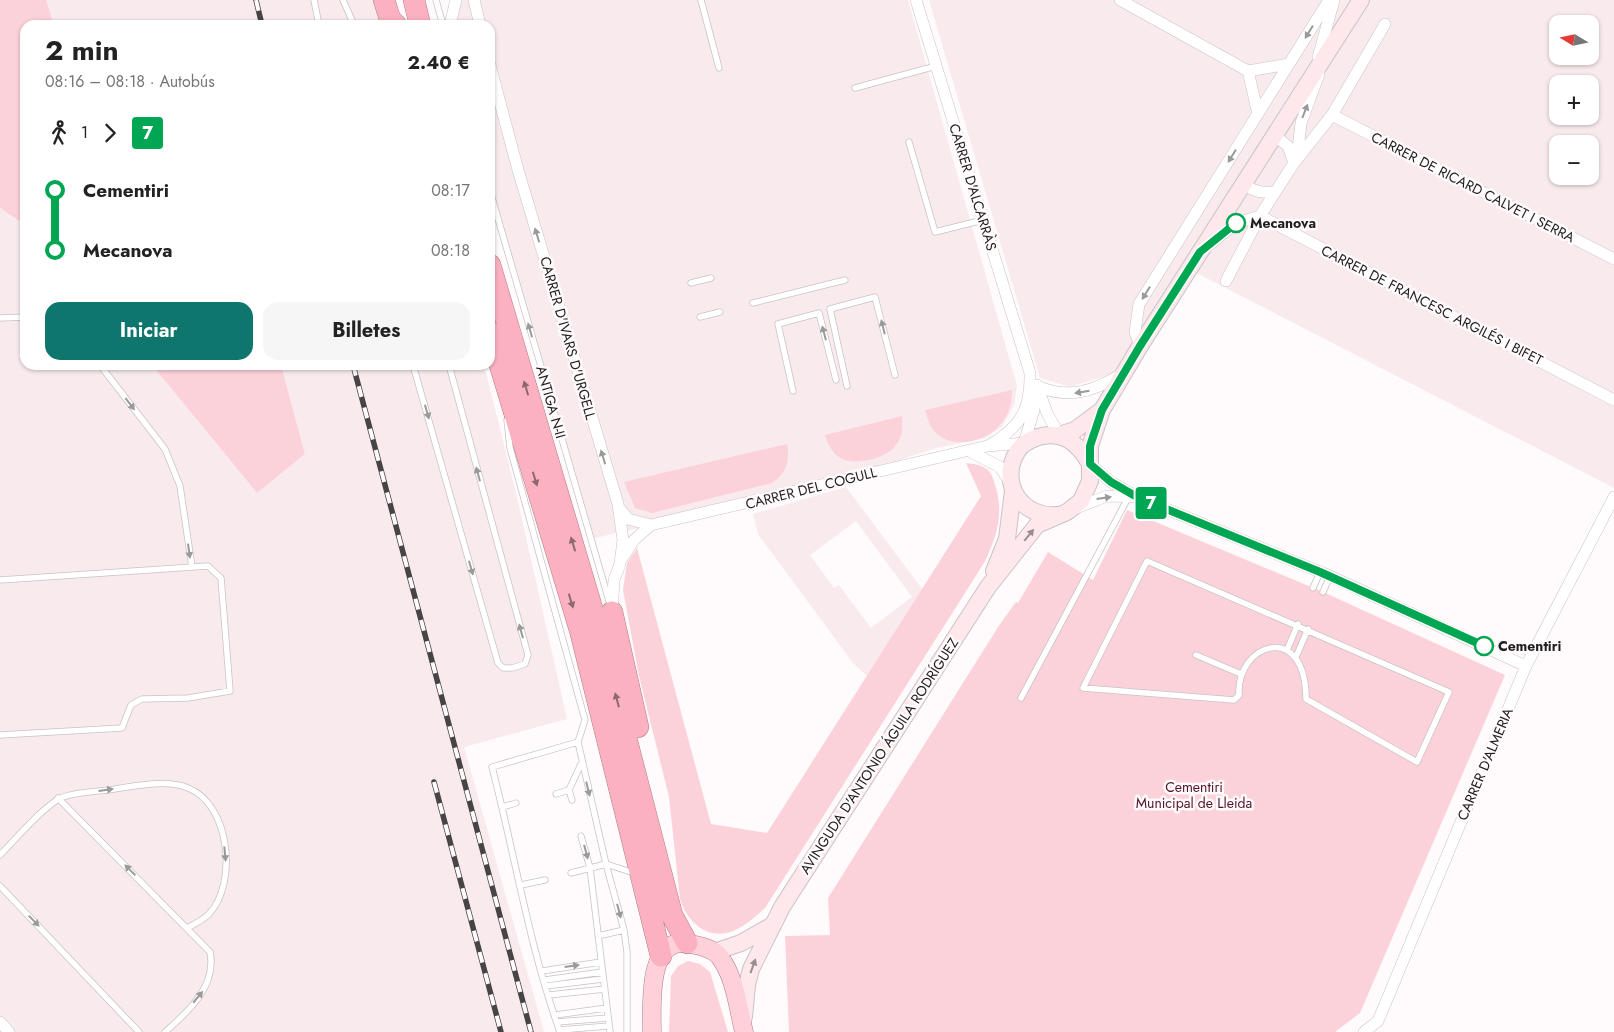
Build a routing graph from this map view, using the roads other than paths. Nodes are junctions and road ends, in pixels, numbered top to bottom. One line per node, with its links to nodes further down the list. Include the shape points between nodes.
1 (314, 0): 15 (lane)
2 (343, 0): 16 (lane)
3 (384, 0): 17 (highway)
4 (397, 0): 18 (highway)
5 (414, 0): 19 (highway)
6 (436, 0): 20 (lane)
7 (456, 0): 21 (street)
8 (474, 0): 22 (street)
9 (701, 0): 27 (lane)
10 (916, 0): 26 (street, CARRER D'ALCARRÀS)
11 (1120, 0): 28 (street)
12 (1329, 0): 25 (street, one-way to 25)
13 (1334, 0): 29 (street)
14 (1361, 0): 24 (street)
15 (318, 20)
16 (352, 20)
17 (391, 20)
18 (403, 20)
19 (419, 20)
20 (442, 20)
21 (451, 20)
22 (479, 20)
23 (1385, 24): 33 (street)
24 (1328, 54): 29 (street); 36 (street, one-way to 24, via 1301,124)
25 (1289, 64): 28 (street); 32 (street)
26 (936, 66): 31 (lane); 41 (street, CARRER D'ALCARRÀS)
27 (719, 68)
28 (1248, 71): 32 (street)
29 (1312, 78): 34 (street)
30 (495, 84): 76 (street, CARRER D'IVARS D'URGELL, one-way to 30)
31 (855, 88)
32 (1258, 114): 54 (street, one-way to 54, via 1139,304 1135,332)
33 (1332, 114): 36 (street); 43 (street, CARRER DE RICARD CALVET I SERRA)
34 (1274, 136): 36 (street, via 1288,146); 37 (street)
35 (909, 142): 41 (lane, via 935,232)
36 (1296, 161): 38 (street)
37 (1244, 184): 38 (street, via 1262,193); 42 (street)
38 (1275, 192): 40 (street)
39 (495, 208): 86 (lane, ANTIGA N-II, one-way to 39)
40 (1260, 216): 42 (street, via 1236,223); 46 (street); 66 (street, CARRER DE FRANCESC ARGILÉS I BIFET)
41 (983, 220): 62 (street, CARRER D'ALCARRÀS)
42 (1200, 252): 54 (street)
43 (1614, 259)
44 (712, 278): 48 (lane)
45 (845, 280): 49 (lane)
46 (1226, 281)
47 (495, 282): 111 (highway, one-way to 47, via 596,622)
48 (691, 283)
49 (753, 304)
50 (720, 312): 52 (lane)
51 (20, 317): 53 (lane)
52 (700, 317)
53 (0, 318)
54 (1140, 346): 59 (street)
55 (495, 349): 63 (highway)
56 (104, 370): 80 (lane, one-way to 80, via 165,449 180,486)
57 (415, 370): 58 (lane, one-way to 58, via 498,662 503,668 512,668 525,664 528,655)
58 (449, 370)
59 (1123, 373): 62 (street, one-way to 62, via 1101,387 1085,392 1056,392); 67 (street)
60 (895, 375): 64 (lane, one-way to 64, via 875,297 830,309)
61 (836, 380): 65 (lane, one-way to 65, via 819,313 778,324)
62 (1032, 380): 68 (street, CARRER D'ALCARRÀS); 69 (street, CARRER D'ALCARRÀS, via 1034,410); 70 (street, CARRER D'ALCARRÀS, via 1025,412 1017,426)
63 (506, 385): 96 (lane, via 510,448 585,720); 109 (highway, one-way to 109, via 580,630)
64 (847, 386)
65 (794, 391)
66 (1614, 400)
67 (1102, 410): 68 (street, via 1074,430); 72 (street, via 1090,446)
68 (1059, 435): 69 (street, via 1050,434); 72 (street, via 1078,447)
69 (1024, 443): 70 (street, CARRER DEL COGULL); 73 (street, AVINGUDA D'ANTONIO ÁGUILA RODRÍGUEZ, via 1013,461 1010,473)
70 (987, 446): 71 (street, CARRER DEL COGULL)
71 (971, 452): 73 (street, via 1000,467); 78 (street, CARRER DEL COGULL, via 920,461 820,490)
72 (1090, 464): 75 (street); 77 (street, via 1087,492)
73 (1012, 488): 77 (street, via 1023,505 1037,514); 83 (street, AVINGUDA D'ANTONIO ÁGUILA RODRÍGUEZ, via 1007,538)
74 (1614, 497): 92 (street, CARRER D'ALMERIA)
75 (1132, 498): 77 (street, one-way to 75, via 1107,496); 81 (street); 94 (lane)
76 (618, 504): 78 (street, via 628,519); 79 (street, CARRER D'IVARS D'URGELL, via 623,540)
77 (1067, 512): 83 (street, AVINGUDA D'ANTONIO ÁGUILA RODRÍGUEZ, one-way to 77, via 1036,525)
78 (651, 525): 79 (street, via 634,540)
79 (620, 564): 86 (street, CARRER D'IVARS D'URGELL, via 614,580)
80 (192, 567): 82 (lane); 95 (lane, via 208,566 221,578 230,691 188,698 142,699 131,705 122,728)
81 (1325, 574): 84 (lane); 85 (lane); 92 (street)
82 (0, 580)
83 (988, 587): 114 (street, AVINGUDA D'ANTONIO ÁGUILA RODRÍGUEZ)
84 (1313, 588)
85 (1323, 592)
86 (612, 612): 111 (highway, via 652,788)
87 (1298, 625): 88 (lane); 89 (lane); 93 (lane, via 1147,562 1083,688 1234,700 1239,695)
88 (1307, 629): 91 (lane); 91 (lane, via 1449,692 1418,762 1306,699 1306,680)
89 (1288, 650): 91 (lane); 93 (lane, via 1276,648 1260,653 1246,664)
90 (1196, 655): 93 (lane)
91 (1296, 656)
92 (1526, 666): 141 (street, CARRER D'ALMERIA, via 1378,1021)
93 (1241, 674)
94 (1021, 698)
95 (0, 735)
96 (578, 742): 97 (lane); 103 (lane, via 492,767)
97 (582, 763): 98 (lane); 106 (lane, one-way to 106)
98 (569, 790): 99 (lane); 101 (lane)
99 (556, 794)
100 (58, 798): 105 (lane); 115 (lane, one-way to 100); 115 (lane, one-way to 115, via 164,785 187,787 205,798 220,828 226,850 226,871 222,892 210,913)
101 (572, 800)
102 (516, 803): 103 (lane)
103 (502, 807): 112 (lane)
104 (581, 836): 107 (lane, one-way to 107)
105 (0, 855)
106 (606, 864): 107 (lane); 109 (lane); 116 (lane, one-way to 116)
107 (590, 868): 108 (lane); 117 (lane)
108 (571, 873)
109 (641, 876): 120 (highway)
110 (545, 880): 112 (lane)
111 (664, 883): 118 (highway, via 672,915)
112 (521, 885): 122 (lane, via 528,925)
113 (0, 886): 136 (lane, one-way to 136)
114 (771, 926): 119 (street, AVINGUDA D'ANTONIO ÁGUILA RODRÍGUEZ, via 740,943); 140 (street, AVINGUDA D'ANTONIO ÁGUILA RODRÍGUEZ, one-way to 114, via 747,985)
115 (187, 928): 137 (lane, one-way to 115, via 207,986 210,978 210,952)
116 (624, 930): 117 (lane); 138 (lane, via 627,952)
117 (598, 936): 121 (lane)
118 (687, 943): 119 (main road); 120 (main road, via 674,946)
119 (714, 952): 140 (main road, via 725,967 733,987)
120 (661, 956): 139 (main road, via 654,978)
121 (601, 962): 122 (lane, one-way to 121); 123 (lane)
122 (542, 971): 125 (lane)
123 (602, 972): 124 (lane); 125 (lane)
124 (603, 980): 125 (lane); 126 (lane)
125 (546, 983): 127 (lane)
126 (605, 989): 127 (lane); 128 (lane)
127 (549, 995): 129 (lane)
128 (607, 1008): 129 (lane); 130 (lane)
129 (554, 1015): 132 (lane)
130 (608, 1018): 132 (lane); 133 (lane)
131 (0, 1022): 135 (street)
132 (557, 1022): 134 (lane)
133 (610, 1029): 134 (lane)
134 (560, 1031)
135 (10, 1032)
136 (139, 1032)
137 (165, 1032)
138 (626, 1032)
139 (652, 1032)
140 (744, 1032)
141 (1364, 1032)

